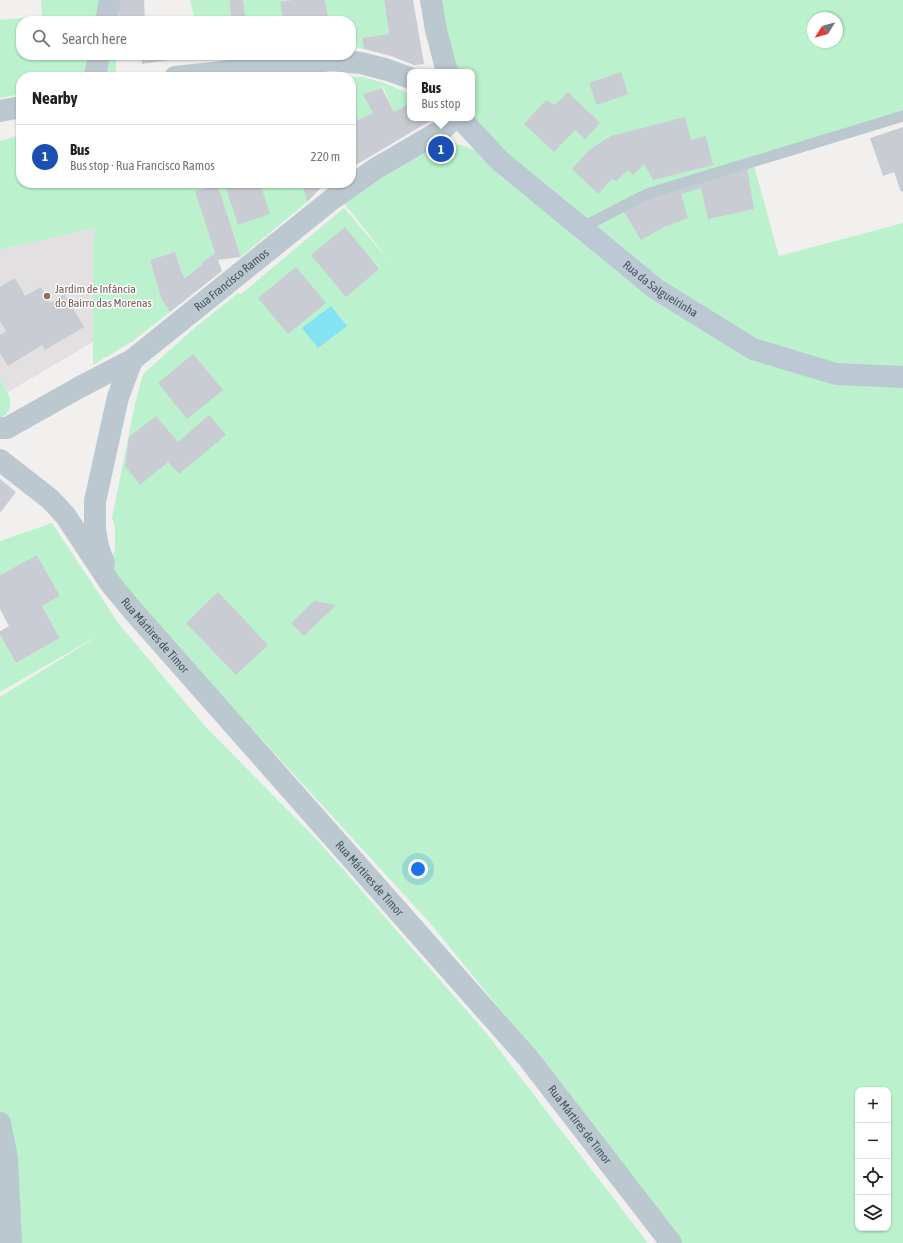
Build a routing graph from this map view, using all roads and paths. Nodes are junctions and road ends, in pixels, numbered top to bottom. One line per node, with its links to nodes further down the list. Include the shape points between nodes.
1 (110, 0): 3 (street)
2 (431, 0): 7 (street)
3 (107, 16)
4 (98, 60): 8 (street)
5 (332, 60): 10 (street, via 361,63)
6 (332, 60): 9 (street)
7 (446, 69)
8 (95, 72)
9 (221, 72)
10 (407, 77)
11 (16, 108): 12 (street)
12 (0, 111)
13 (903, 116): 18 (lane, via 647,194)
14 (451, 121): 16 (street, Rua Francisco Ramos, via 442,130)
15 (463, 121): 18 (street, Rua da Salgueirinha, via 499,160)
16 (356, 182)
17 (348, 188): 19 (street, Rua Francisco Ramos)
18 (581, 228): 20 (street, Rua da Salgueirinha, via 656,289 753,349 836,374)
19 (132, 360): 21 (street, Rua Francisco Ramos, via 80,386 7,428); 23 (street, via 118,398 95,501 98,547)
20 (903, 377)
21 (0, 428)
22 (0, 460): 23 (street, Rua Mártires de Timor, via 50,499 65,515)
23 (110, 583): 26 (street, Rua Mártires de Timor, via 528,1058)
24 (0, 1123): 25 (street, via 7,1158)
25 (10, 1243)
26 (671, 1243)

